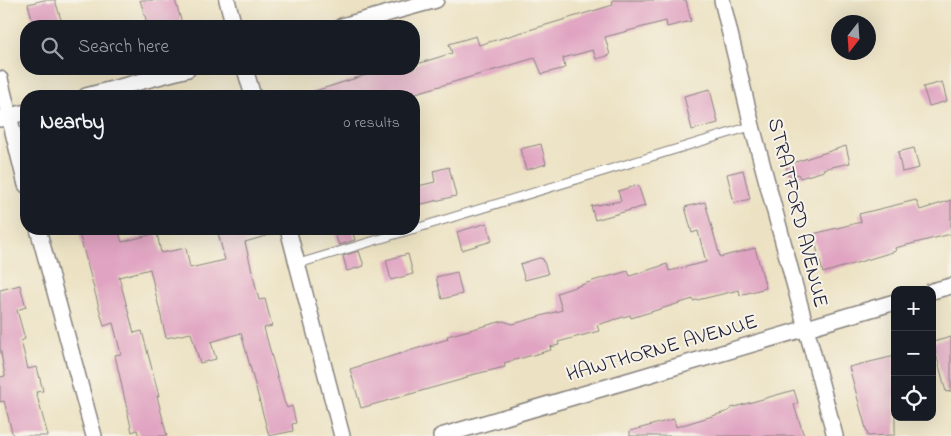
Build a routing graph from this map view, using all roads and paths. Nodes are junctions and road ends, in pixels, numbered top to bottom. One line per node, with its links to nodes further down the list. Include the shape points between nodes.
1 (227, 0): 4 (street)
2 (436, 0): 5 (street)
3 (722, 0): 13 (street, STRATFORD AVENUE)
4 (232, 20)
5 (364, 20)
6 (165, 75): 9 (street)
7 (247, 75): 10 (street)
8 (0, 79): 12 (street)
9 (109, 90)
10 (251, 90)
11 (20, 114): 12 (street)
12 (4, 118): 14 (street)
13 (752, 126): 15 (lane); 23 (street, STRATFORD AVENUE)
14 (20, 167)
15 (420, 227)
16 (40, 235): 24 (street)
17 (290, 235): 19 (street)
18 (394, 235): 19 (lane)
19 (297, 264): 25 (street)
20 (951, 286): 21 (street)
21 (936, 290)
22 (891, 303): 23 (street, HAWTHORNE AVENUE)
23 (804, 328): 26 (street, HAWTHORNE AVENUE); 27 (street, STRATFORD AVENUE)
24 (94, 436)
25 (342, 436)
26 (441, 436)
27 (835, 436)

